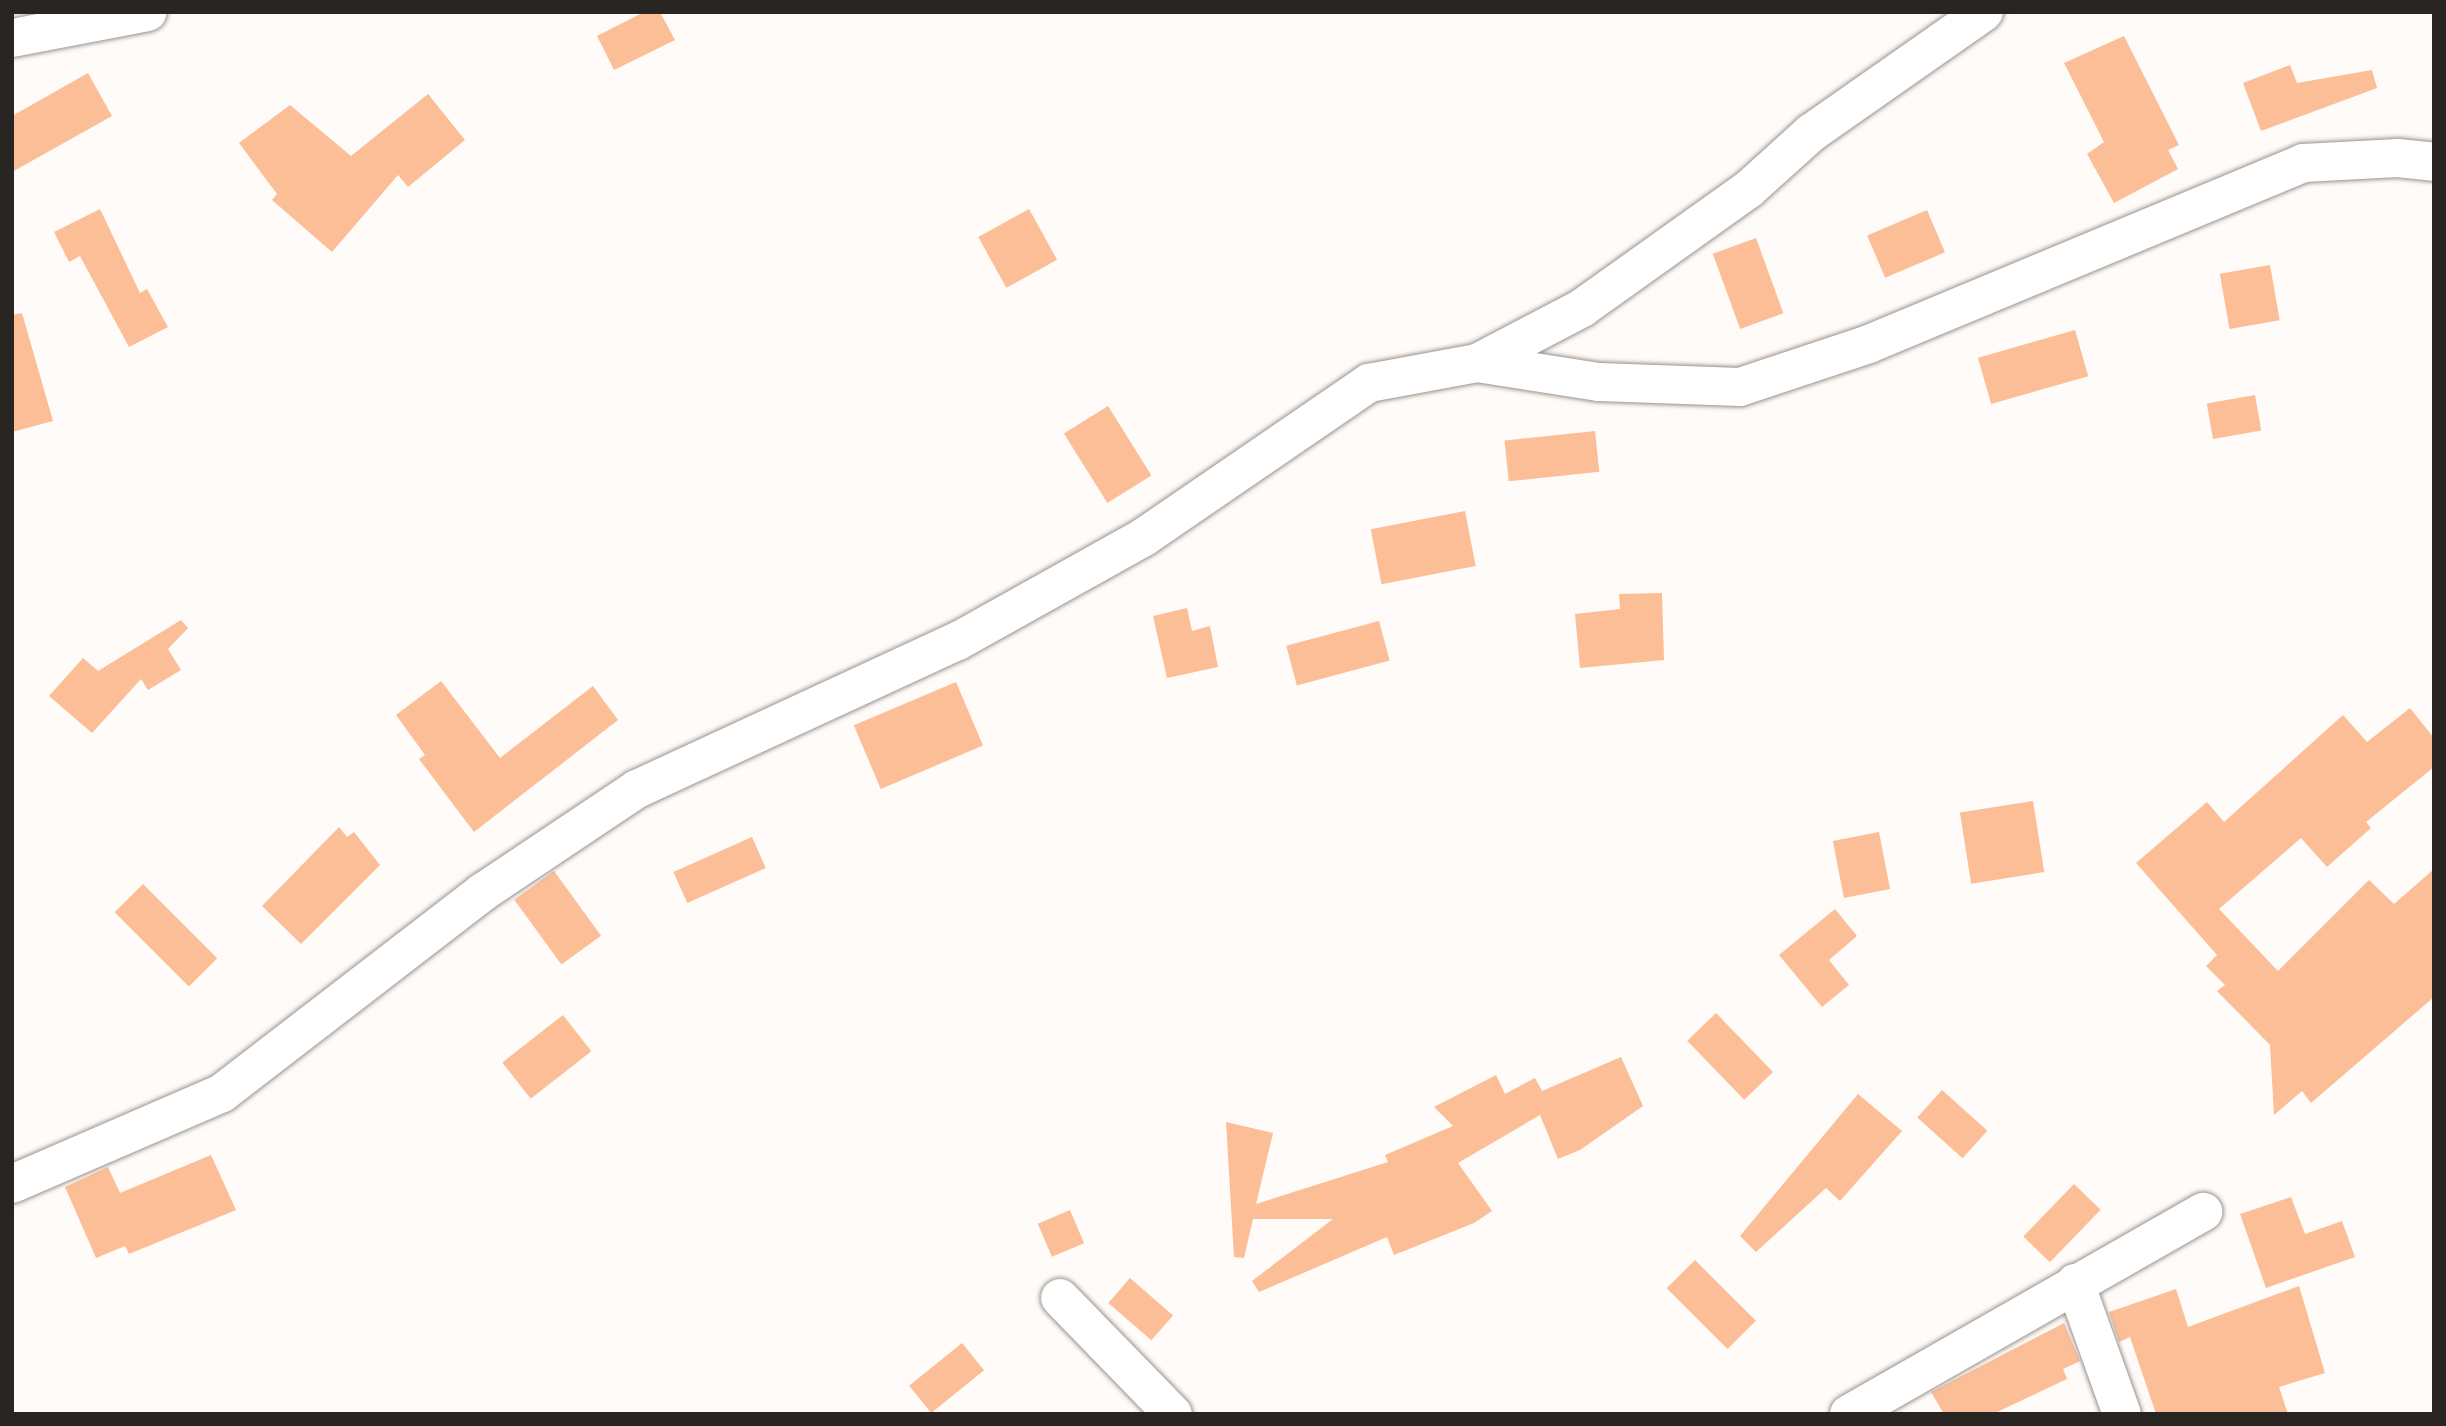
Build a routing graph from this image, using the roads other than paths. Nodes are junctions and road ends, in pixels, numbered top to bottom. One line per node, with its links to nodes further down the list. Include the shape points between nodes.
1 (148, 12): 3 (street)
2 (1984, 12): 5 (street, via 1811,133 1749,189 1582,308)
3 (12, 38)
4 (2434, 162): 5 (street, via 2398,158 2303,163 1869,344 1740,387 1599,382)
5 (1477, 363): 6 (street, via 1369,383 1144,537 970,634 637,789 483,892 222,1093)
6 (12, 1184)
7 (2203, 1212): 8 (street)
8 (2075, 1283): 11 (street); 12 (street)
9 (1060, 1298): 10 (street)
10 (1173, 1414)
11 (1849, 1414)
12 (2122, 1414)

